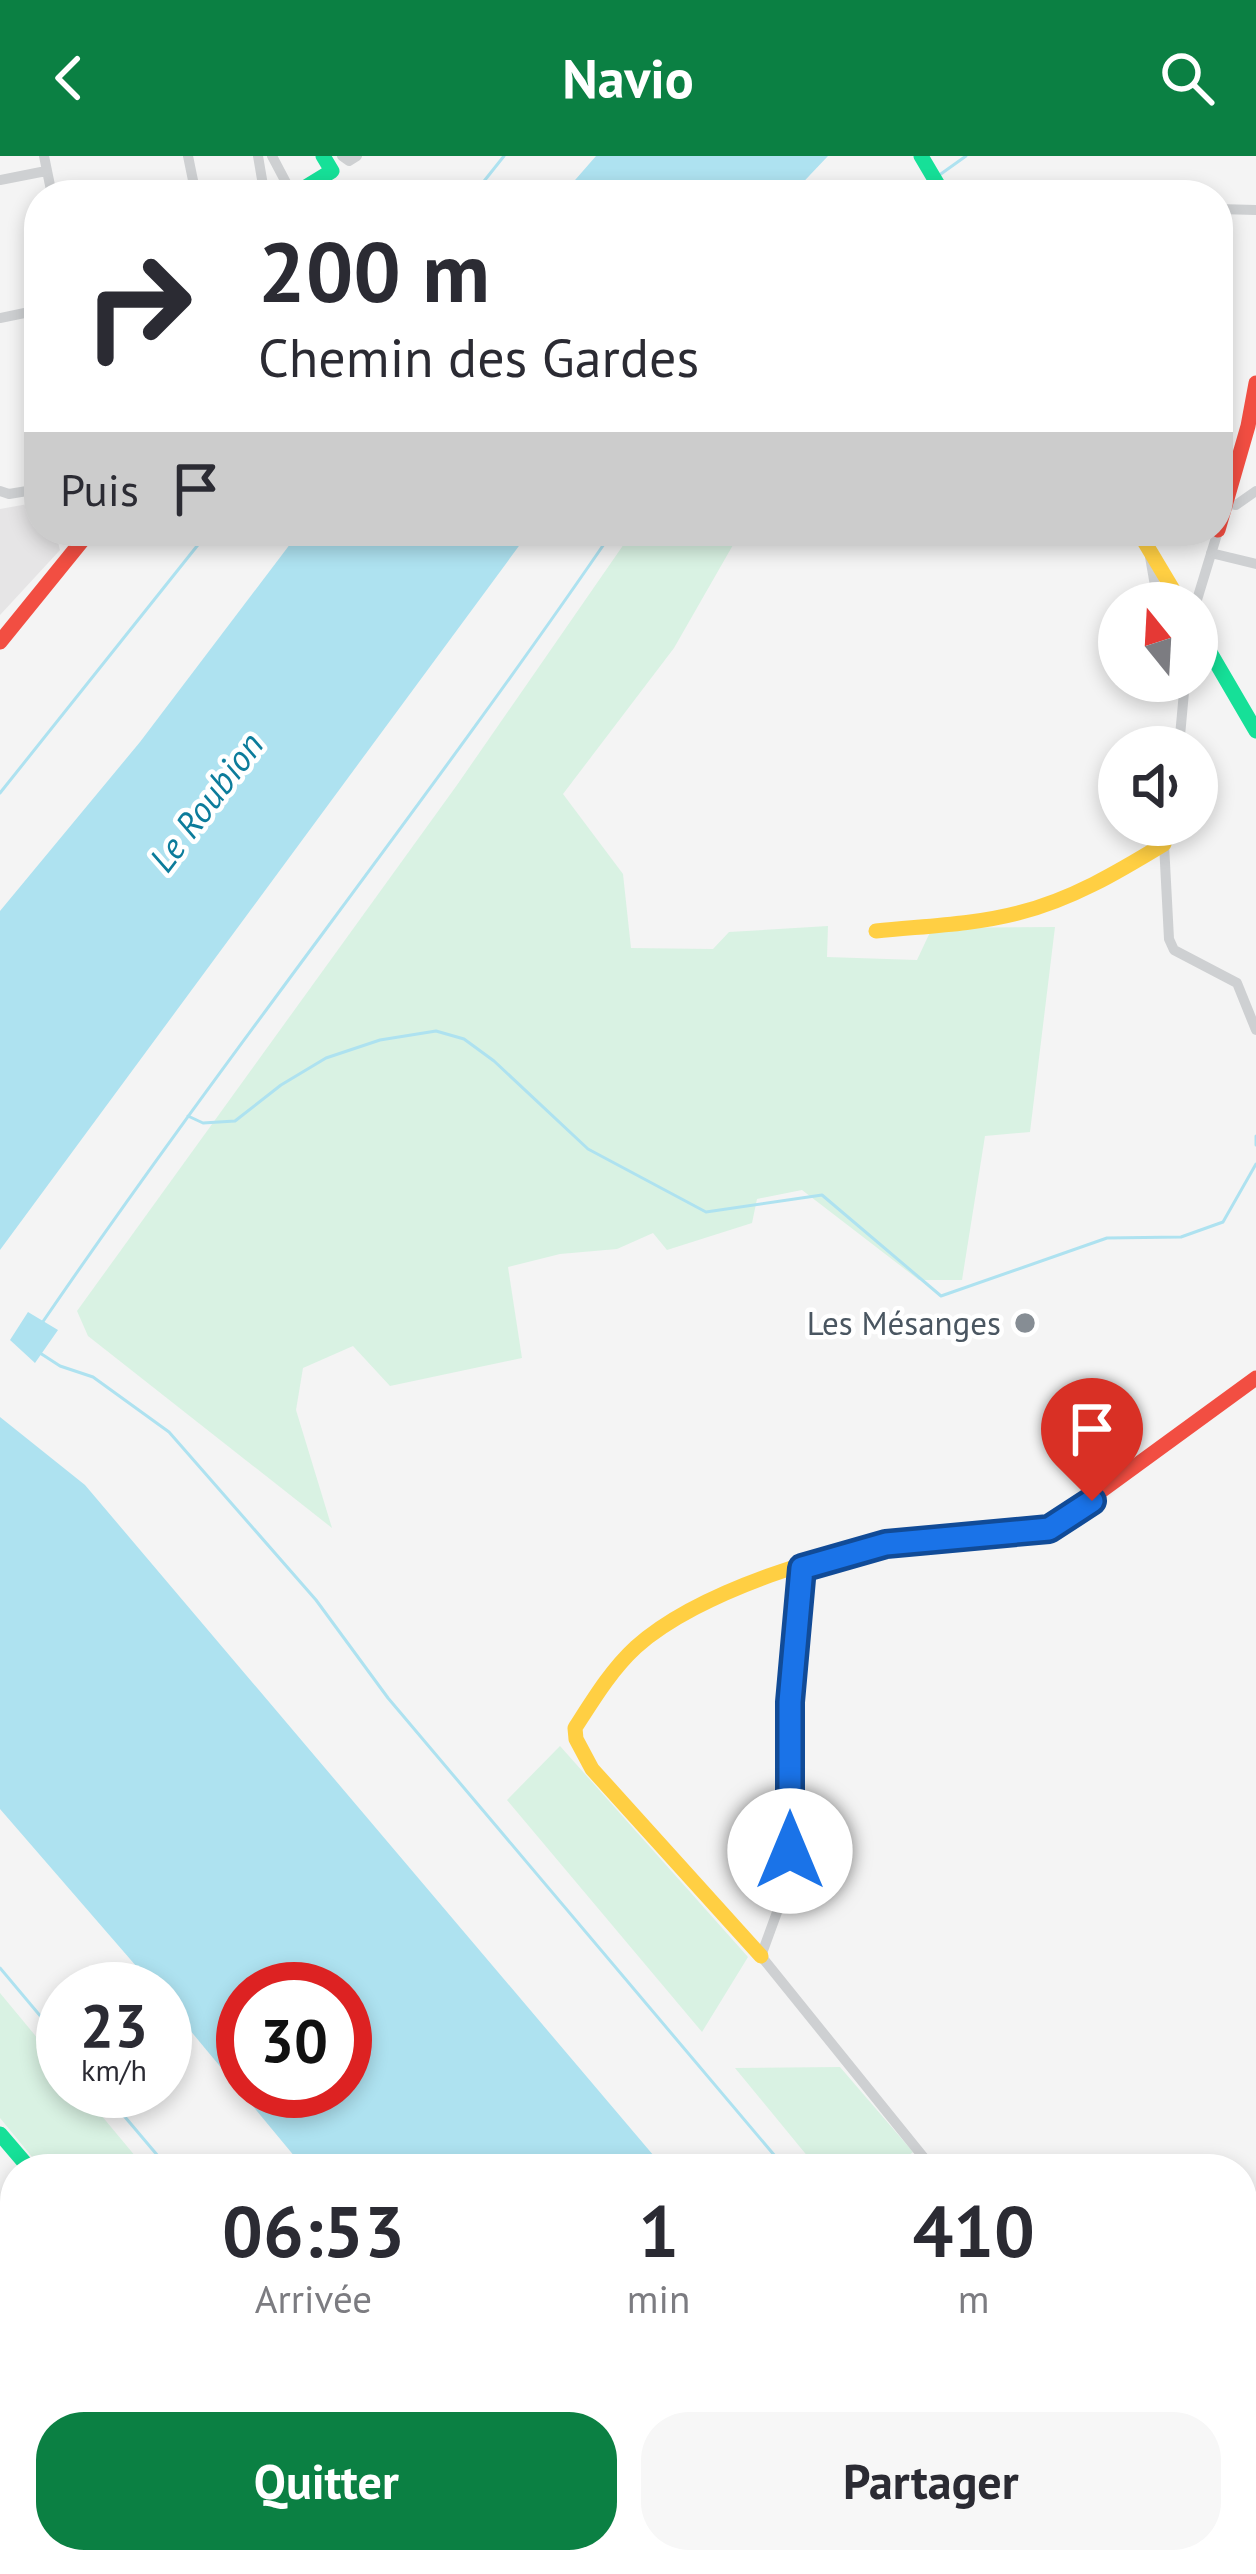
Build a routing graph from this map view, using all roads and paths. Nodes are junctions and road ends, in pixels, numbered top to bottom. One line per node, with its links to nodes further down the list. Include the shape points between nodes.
1 (44, 156): 3 (street)
2 (323, 156): 6 (street, via 332,171)
3 (46, 171): 4 (street); 5 (street)
4 (0, 180)
5 (48, 180)
6 (316, 180)
7 (1256, 383): 8 (street)
8 (1252, 426): 9 (street)
9 (1233, 482)
10 (78, 546): 17 (street)
11 (1213, 546): 13 (street)
12 (1148, 548): 15 (street); 16 (street)
13 (1211, 553): 14 (street); 15 (street)
14 (1256, 564)
15 (1184, 581)
16 (1154, 582)
17 (0, 642)
18 (1218, 666): 19 (street)
19 (1256, 731)
20 (1159, 846): 22 (street, via 1042,907)
21 (1163, 846): 23 (street, via 1174,950 1237,983)
22 (876, 931)
23 (1256, 1030)
24 (1256, 1378): 25 (street, via 1049,1529 886,1544)
25 (802, 1568): 26 (street, via 790,1702 790,1854); 26 (street, via 718,1599 644,1640 575,1728 592,1768)
26 (761, 1956): 27 (street)
27 (921, 2154)

